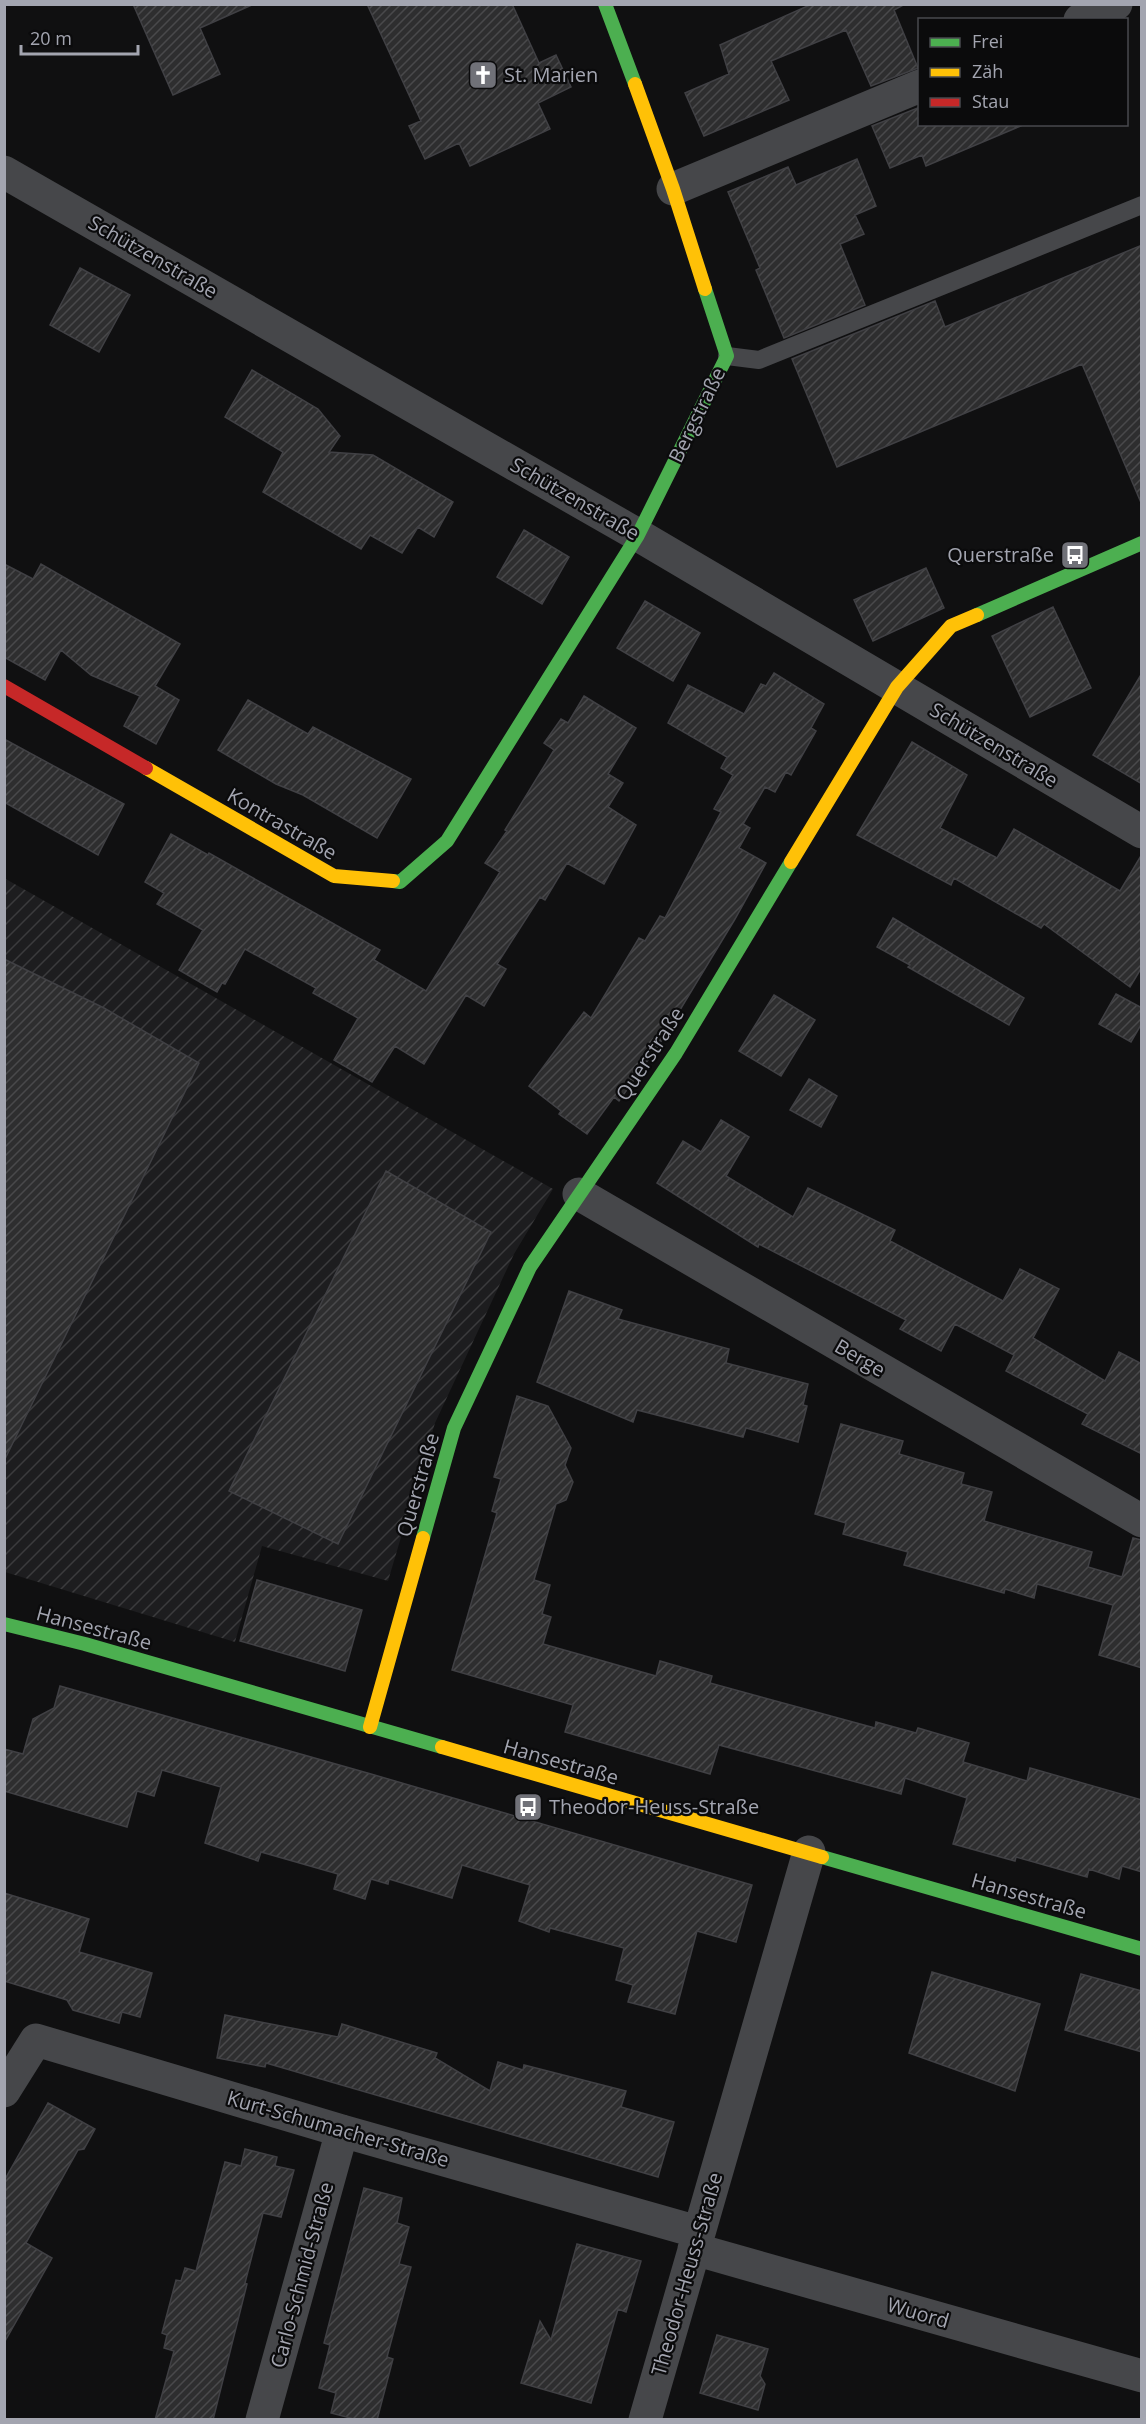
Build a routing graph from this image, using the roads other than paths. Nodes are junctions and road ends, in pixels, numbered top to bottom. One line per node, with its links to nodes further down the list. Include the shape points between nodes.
1 (605, 4): 6 (street, Bergstraße)
2 (1116, 4): 3 (street)
3 (1084, 18)
4 (918, 87): 6 (street)
5 (4, 172): 9 (street, Schützenstraße)
6 (673, 189): 8 (street, Bergstraße)
7 (1142, 205): 8 (lane, via 759,360)
8 (727, 356): 9 (street, Bergstraße)
9 (638, 535): 11 (street, Kontrastraße, via 447,841 400,882 334,876); 12 (street, Schützenstraße)
10 (1142, 543): 12 (street, Querstraße, via 951,626)
11 (4, 686)
12 (897, 687): 13 (street, Schützenstraße); 14 (street, Querstraße, via 676,1053)
13 (1142, 832)
14 (579, 1194): 15 (street, Berge); 17 (street, Querstraße, via 530,1267 454,1428)
15 (1142, 1521)
16 (4, 1624): 17 (street, Hansestraße)
17 (370, 1727): 18 (street, Hansestraße)
18 (808, 1852): 19 (street, Hansestraße); 22 (street, Theodor-Heuss-Straße)
19 (1142, 1949)
20 (4, 2091): 21 (street, Kurt-Schumacher-Straße, via 36,2040)
21 (342, 2131): 22 (street, Kurt-Schumacher-Straße); 24 (street, Carlo-Schmid-Straße)
22 (696, 2241): 23 (street, Wuord); 25 (street, Theodor-Heuss-Straße)
23 (1142, 2376)
24 (262, 2420)
25 (645, 2420)

